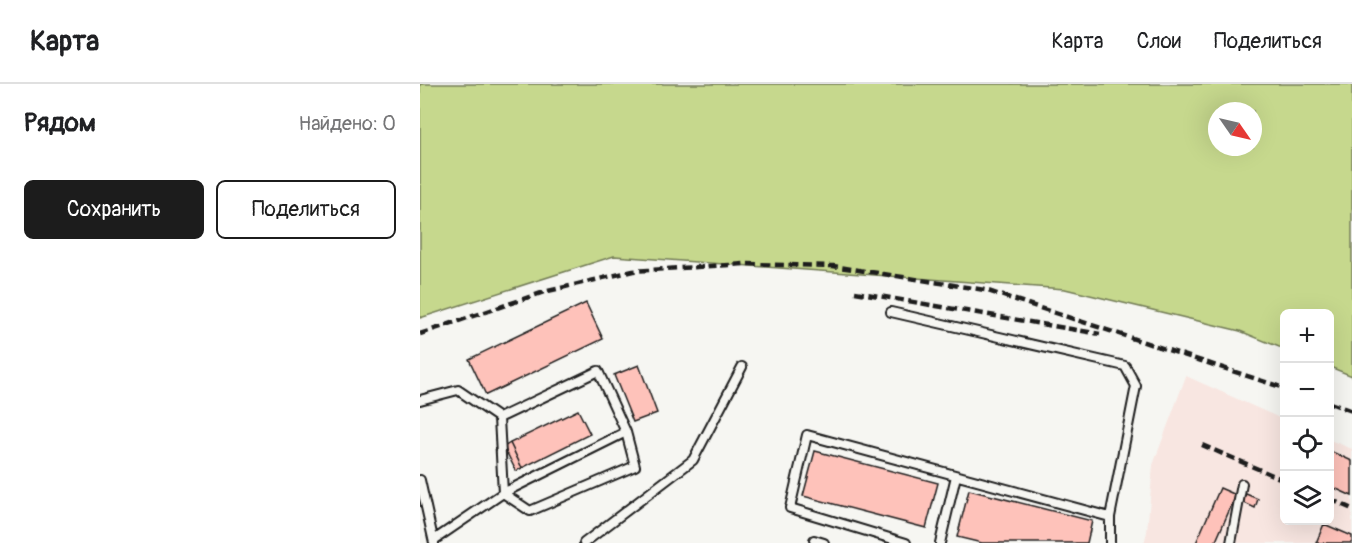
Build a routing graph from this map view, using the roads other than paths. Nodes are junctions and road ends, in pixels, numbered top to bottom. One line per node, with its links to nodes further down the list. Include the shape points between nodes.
1 (891, 312): 10 (lane, via 1125,366 1136,386)
2 (742, 367): 13 (lane, via 693,460)
3 (420, 400): 4 (lane, via 458,390)
4 (499, 418): 5 (lane, via 598,371); 9 (lane)
5 (626, 432): 9 (lane); 9 (lane, via 635,466 530,511)
6 (956, 476): 10 (lane); 15 (lane, via 807,435 790,508); 16 (lane)
7 (420, 480): 12 (lane)
8 (1242, 484): 18 (lane)
9 (503, 493): 12 (lane)
10 (1110, 517): 17 (lane)
11 (814, 540): 14 (lane)
12 (434, 541)
13 (584, 543)
14 (824, 543)
15 (906, 543)
16 (940, 543)
17 (1110, 543)
18 (1231, 543)

